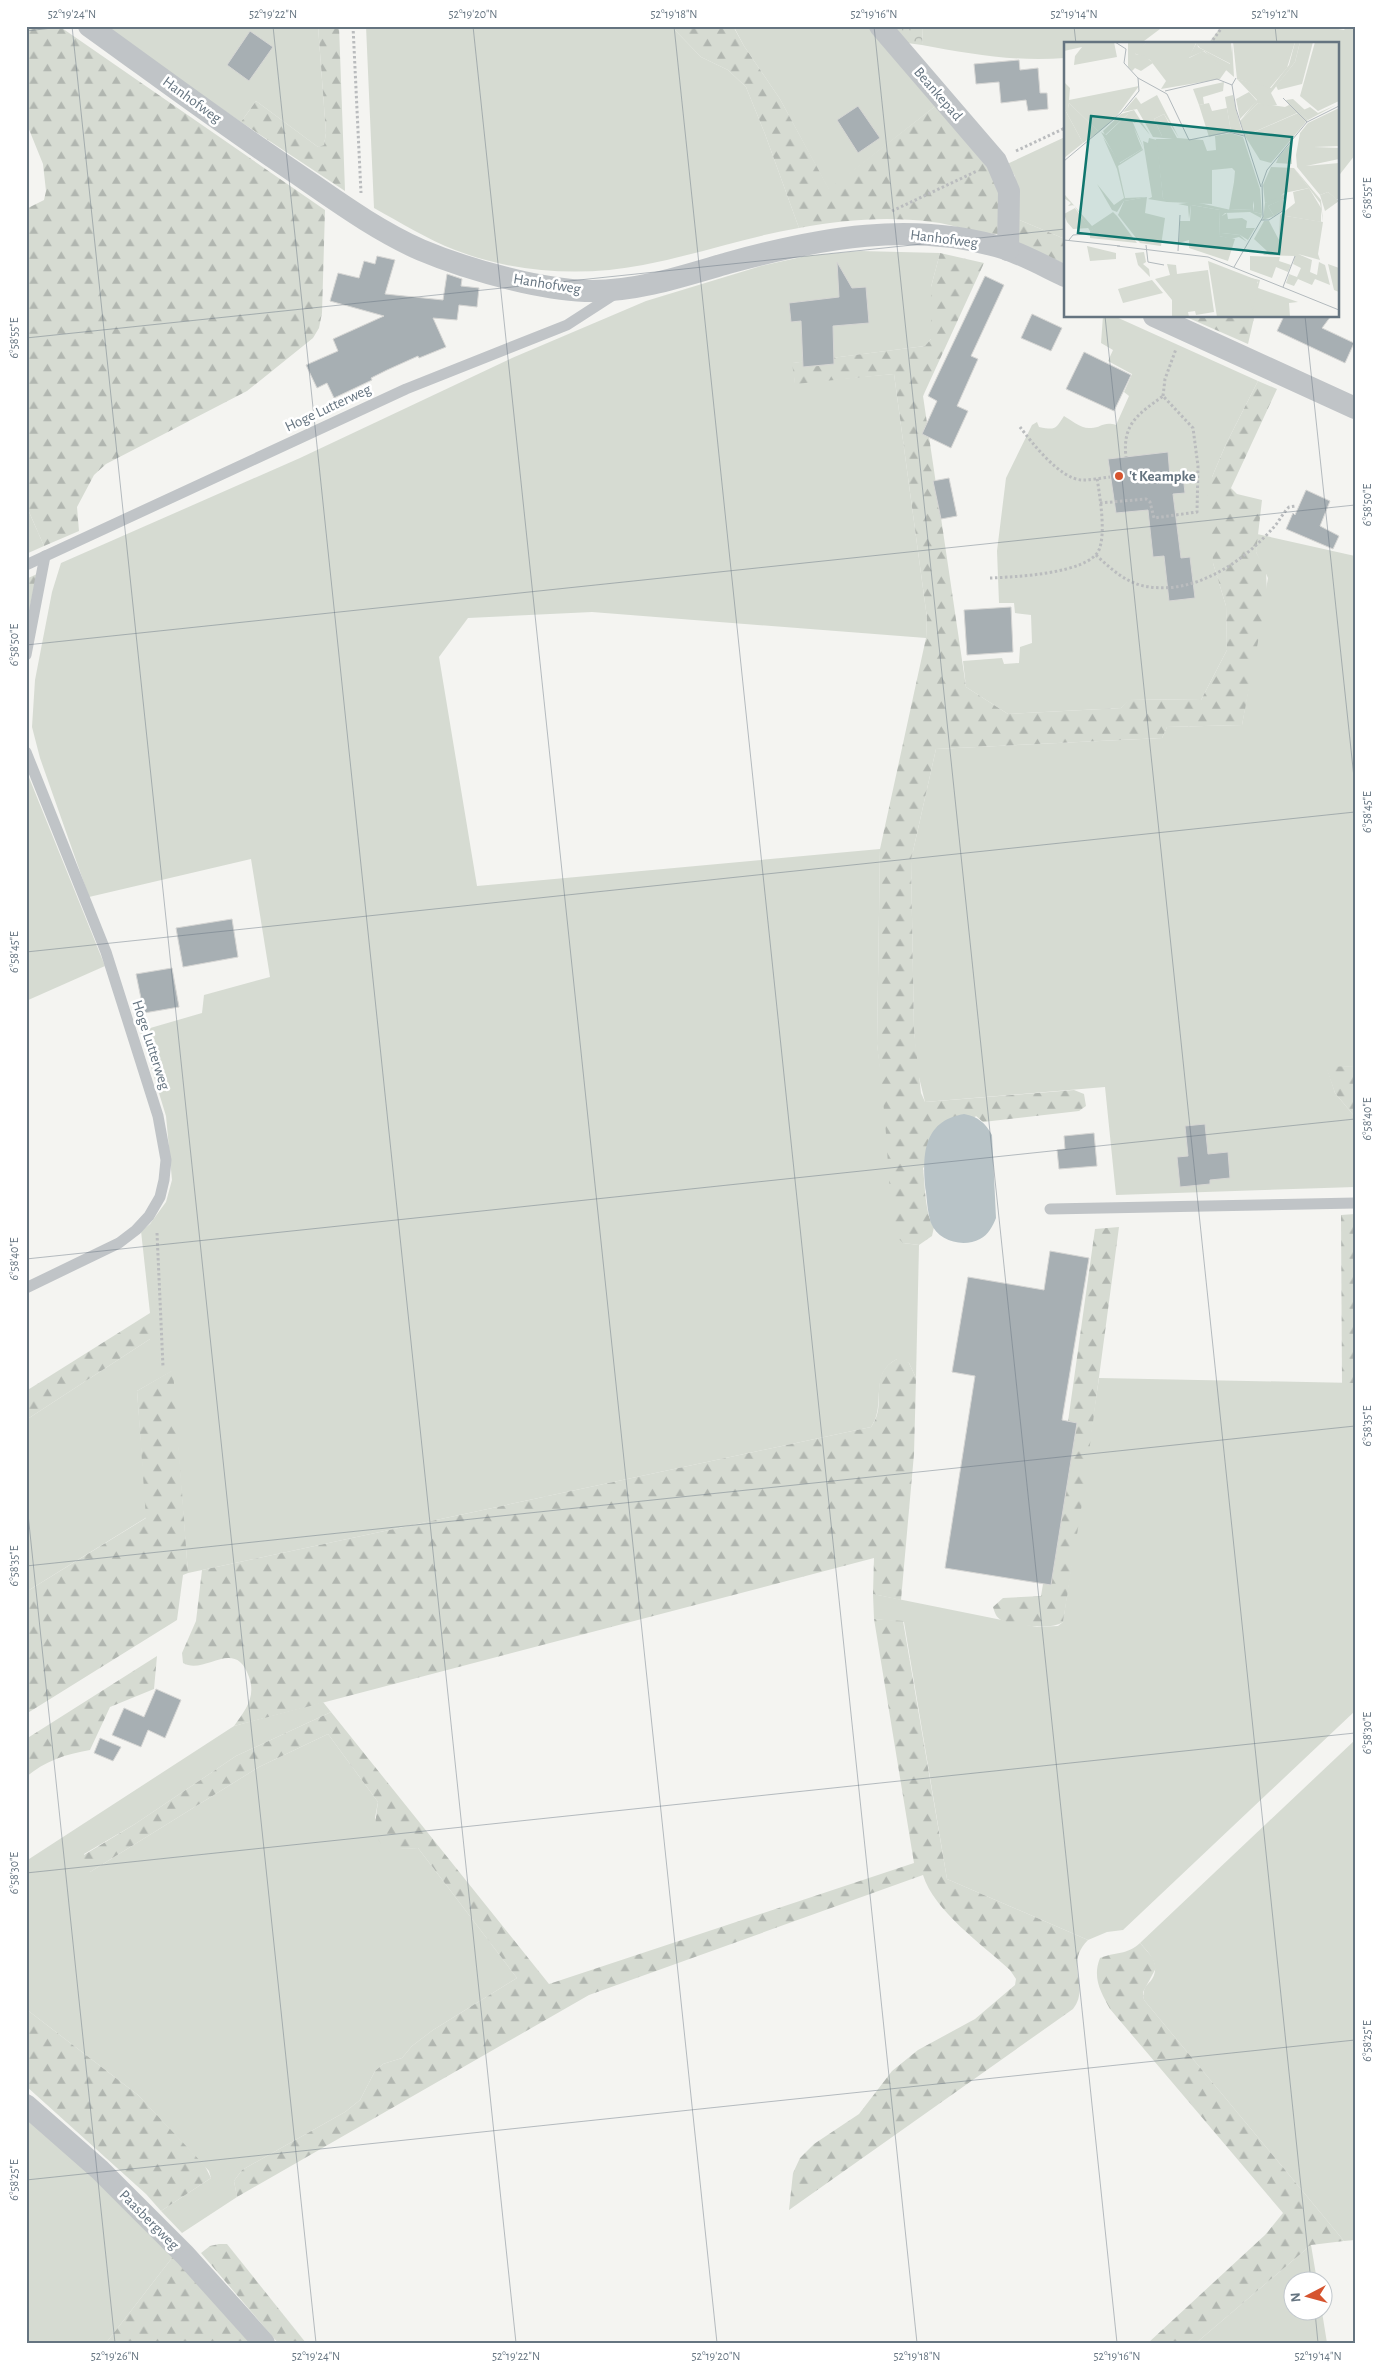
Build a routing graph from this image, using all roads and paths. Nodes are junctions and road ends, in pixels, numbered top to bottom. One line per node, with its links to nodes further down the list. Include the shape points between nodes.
1 (89, 26): 9 (street, Hanhofweg)
2 (353, 26): 9 (path)
3 (880, 26): 7 (street, Beankepad)
4 (1222, 26): 5 (path)
5 (1211, 42)
6 (1064, 128): 7 (path)
7 (996, 161): 8 (path); 10 (street, Beankepad, via 1008,191)
8 (888, 213)
9 (362, 218): 12 (street, Hanhofweg, via 420,249 466,267 556,289)
10 (1008, 250): 11 (street, Hanhofweg); 12 (street, Hanhofweg, via 972,240 935,236 900,233 855,235 811,242)
11 (1064, 276)
12 (623, 290): 24 (lane, Hoge Lutterweg, via 567,325 406,389)
13 (1158, 318): 14 (street)
14 (1183, 329): 15 (path, via 1165,379); 16 (street)
15 (1163, 396): 18 (path, via 1131,422 1124,447); 21 (path, via 1193,428 1198,466 1197,512 1154,518 1150,502 1146,500)
16 (1355, 408)
17 (1020, 427): 20 (path, via 1039,452 1057,468 1080,480)
18 (1126, 456)
19 (1110, 477): 20 (path)
20 (1097, 478): 21 (path)
21 (1100, 503): 23 (path, via 1100,549)
22 (1296, 506): 23 (path, via 1289,507 1273,528 1233,563 1202,581 1163,587 1144,586 1117,574)
23 (1096, 555): 26 (path, via 1075,566 1036,576)
24 (46, 556): 25 (lane, Hoge Lutterweg); 27 (lane)
25 (26, 565)
26 (990, 578)
27 (26, 656)
28 (26, 752): 30 (lane, Hoge Lutterweg, via 106,952 158,1116 166,1160 164,1180)
29 (1355, 1203): 31 (lane)
30 (155, 1206): 32 (lane, Hoge Lutterweg, via 136,1230 119,1242); 33 (path)
31 (1050, 1209)
32 (26, 1288)
33 (163, 1367)
34 (26, 2105): 35 (street, Paasbergweg, via 100,2170 178,2248)
35 (264, 2343)

